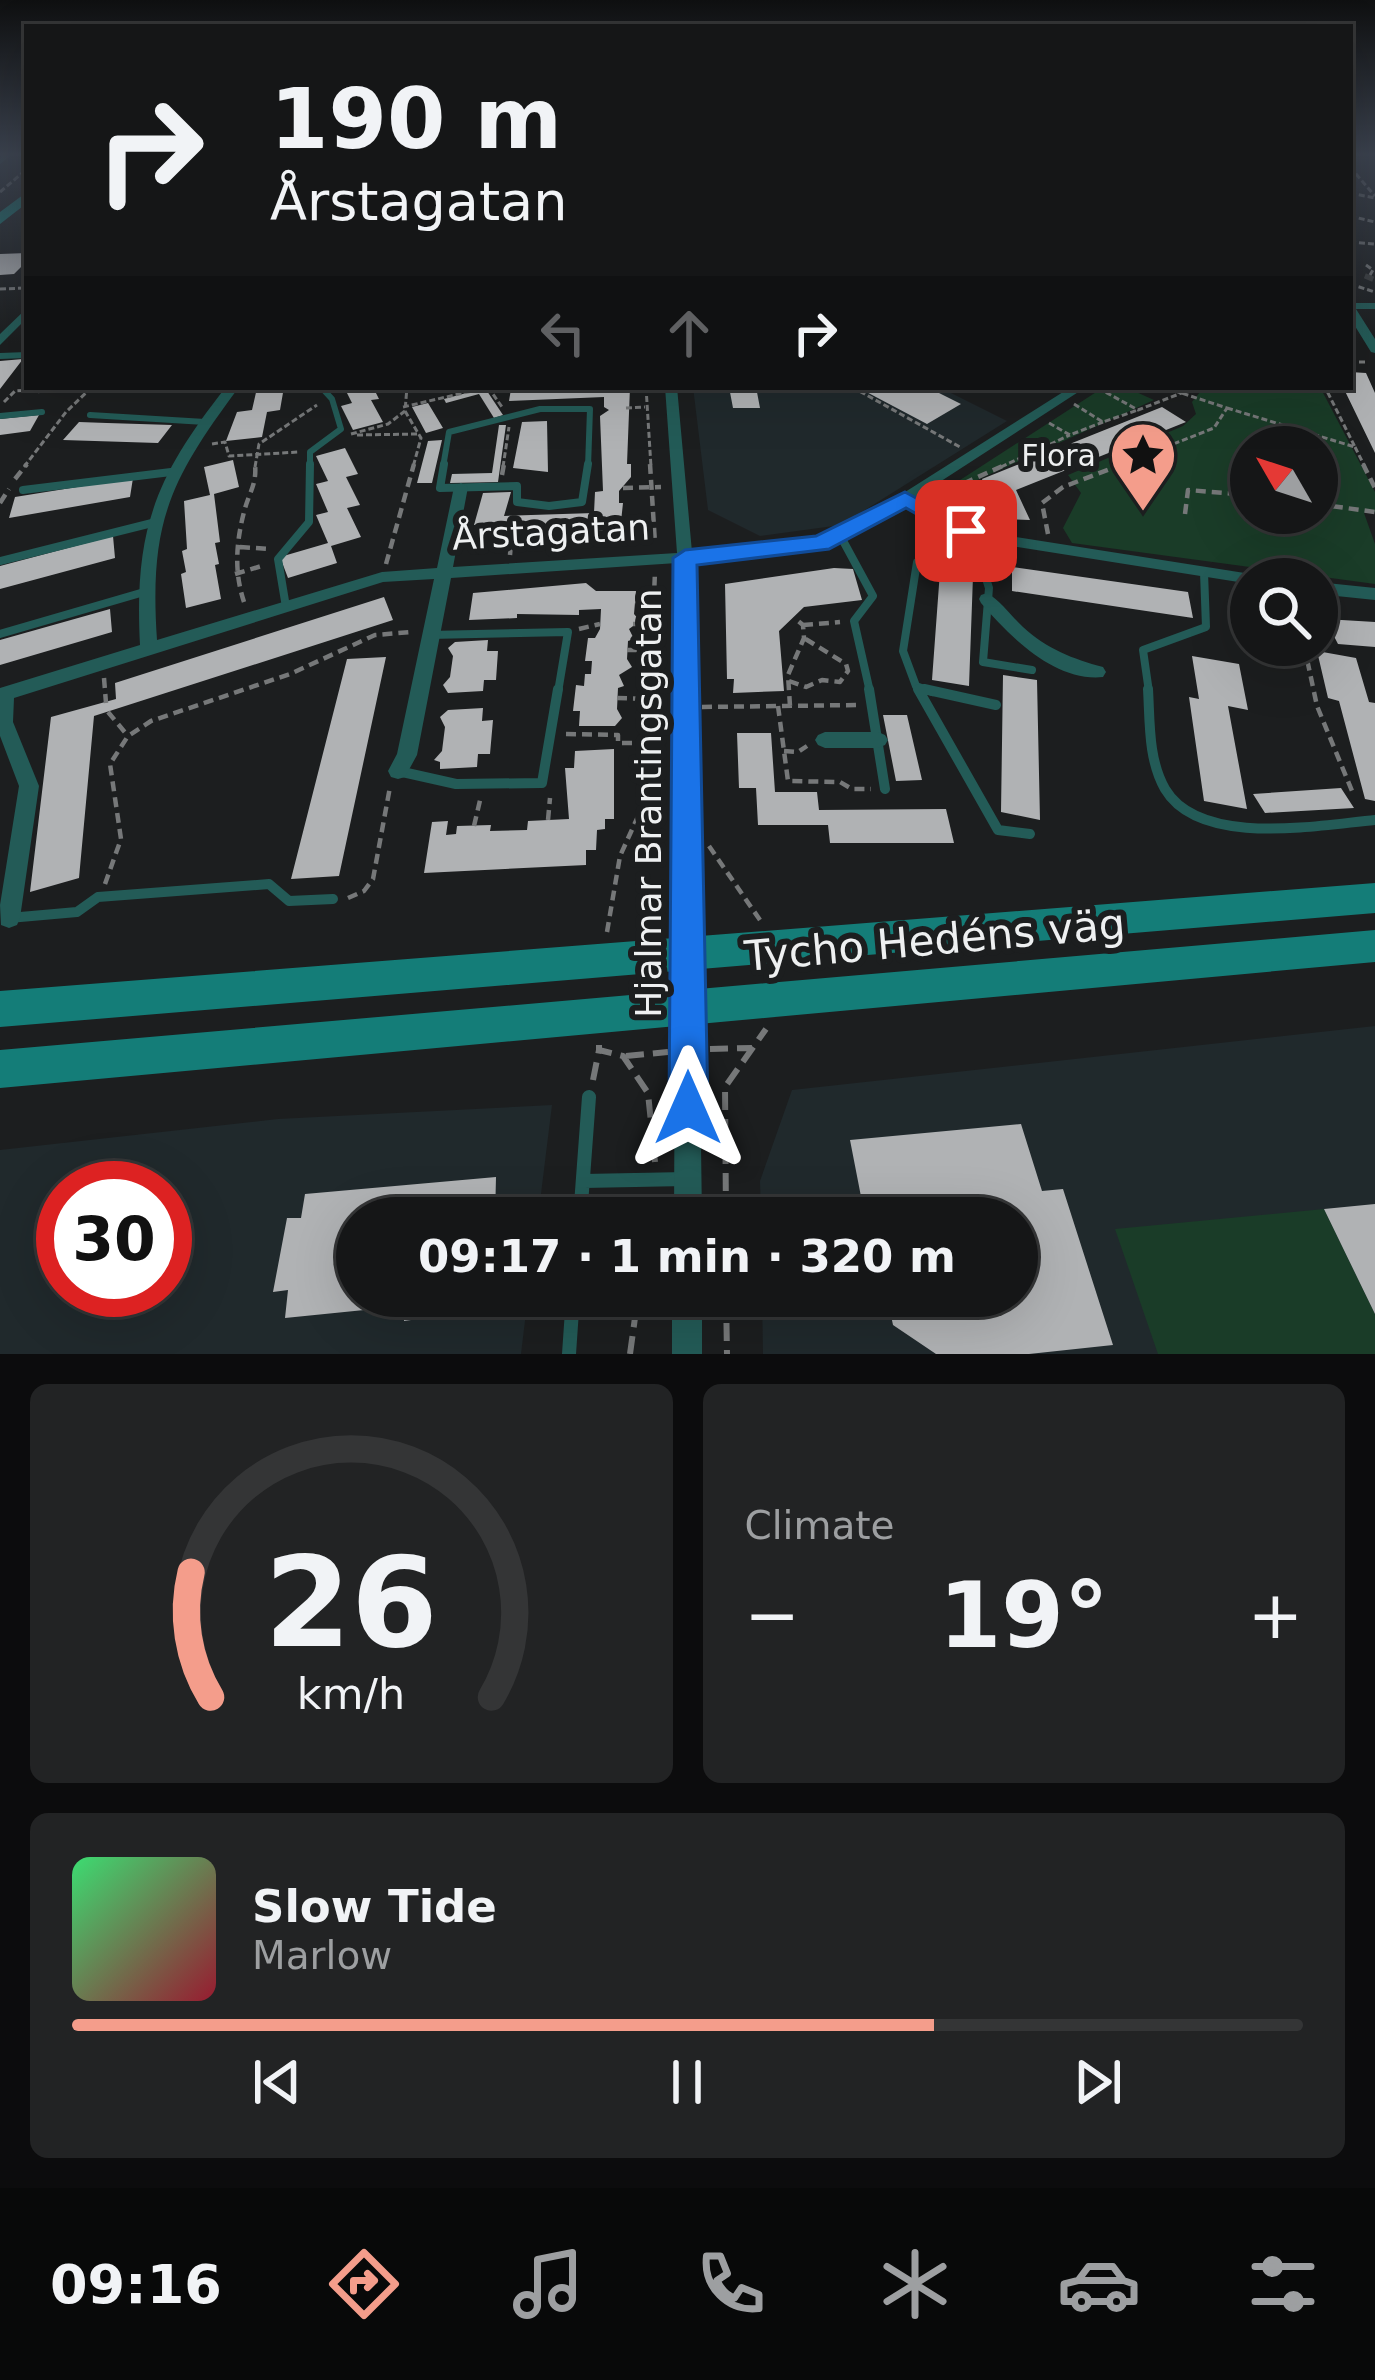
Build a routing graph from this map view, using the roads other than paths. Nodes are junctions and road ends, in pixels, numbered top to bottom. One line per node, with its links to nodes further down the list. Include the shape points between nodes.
1 (1353, 313): 4 (street)
2 (24, 314): 3 (street)
3 (0, 341)
4 (1375, 349)
5 (231, 390): 12 (street)
6 (324, 390): 29 (lane, via 341,429 310,452 309,522 273,563)
7 (671, 390): 20 (street, Hjalmar Brantingsgatan)
8 (1075, 390): 16 (street, Årstagatan)
9 (0, 411): 10 (lane)
10 (42, 412)
11 (90, 416): 12 (lane)
12 (205, 422): 13 (street)
13 (171, 472): 15 (lane); 17 (street)
14 (461, 487): 14 (lane, via 517,486 517,502 549,506 582,502 590,409 540,409 449,432 440,488); 22 (street)
15 (23, 490)
16 (905, 499): 18 (street, Årstagatan); 19 (street)
17 (152, 523): 21 (lane); 26 (street)
18 (841, 536): 20 (street, Årstagatan); 39 (lane, via 873,596 854,621)
19 (981, 544): 23 (street); 28 (lane); 35 (lane, via 917,562 902,651)
20 (685, 558): 22 (street, Årstagatan); 48 (street, Hjalmar Brantingsgatan)
21 (0, 560)
22 (441, 571): 29 (street, Årstagatan, via 382,577); 30 (street)
23 (1204, 572): 24 (street); 42 (lane, via 1206,627 1143,650 1155,767 1183,813 1226,829)
24 (1230, 576)
25 (1338, 590): 27 (street)
26 (144, 592): 31 (lane); 32 (street)
27 (1375, 594)
28 (987, 599): 33 (lane, via 983,662); 34 (street, via 1012,630 1059,664)
29 (286, 608): 32 (street, Årstagatan)
30 (430, 633): 40 (street); 40 (lane, via 568,632 542,783 423,780)
31 (0, 634)
32 (149, 651): 36 (street, Årstagatan)
33 (1032, 670)
34 (1097, 672)
35 (916, 686): 37 (lane); 43 (lane, via 998,830)
36 (3, 695): 46 (street, via 4,722 29,787)
37 (996, 705)
38 (825, 740): 39 (street)
39 (878, 740): 41 (lane)
40 (398, 771)
41 (885, 789)
42 (1375, 820)
43 (1030, 835)
44 (1375, 898): 48 (main road, Tycho Hedéns väg)
45 (333, 899): 46 (lane, via 289,901 268,884 98,897 77,912)
46 (9, 918)
47 (1375, 946): 49 (main road, Tycho Hedéns väg)
48 (687, 956): 49 (street, Hjalmar Brantingsgatan); 50 (main road, Tycho Hedéns väg)
49 (689, 1007): 51 (main road, Tycho Hedéns väg, via 599,1034); 53 (street, Hjalmar Brantingsgatan)
50 (0, 1010)
51 (0, 1069)
52 (590, 1097): 54 (lane)
53 (688, 1179): 54 (lane); 56 (street, Hjalmar Brantingsgatan)
54 (584, 1180): 55 (lane)
55 (582, 1197)
56 (688, 1197)
57 (572, 1317): 59 (lane)
58 (687, 1317): 60 (street)
59 (568, 1354)
60 (687, 1354)

